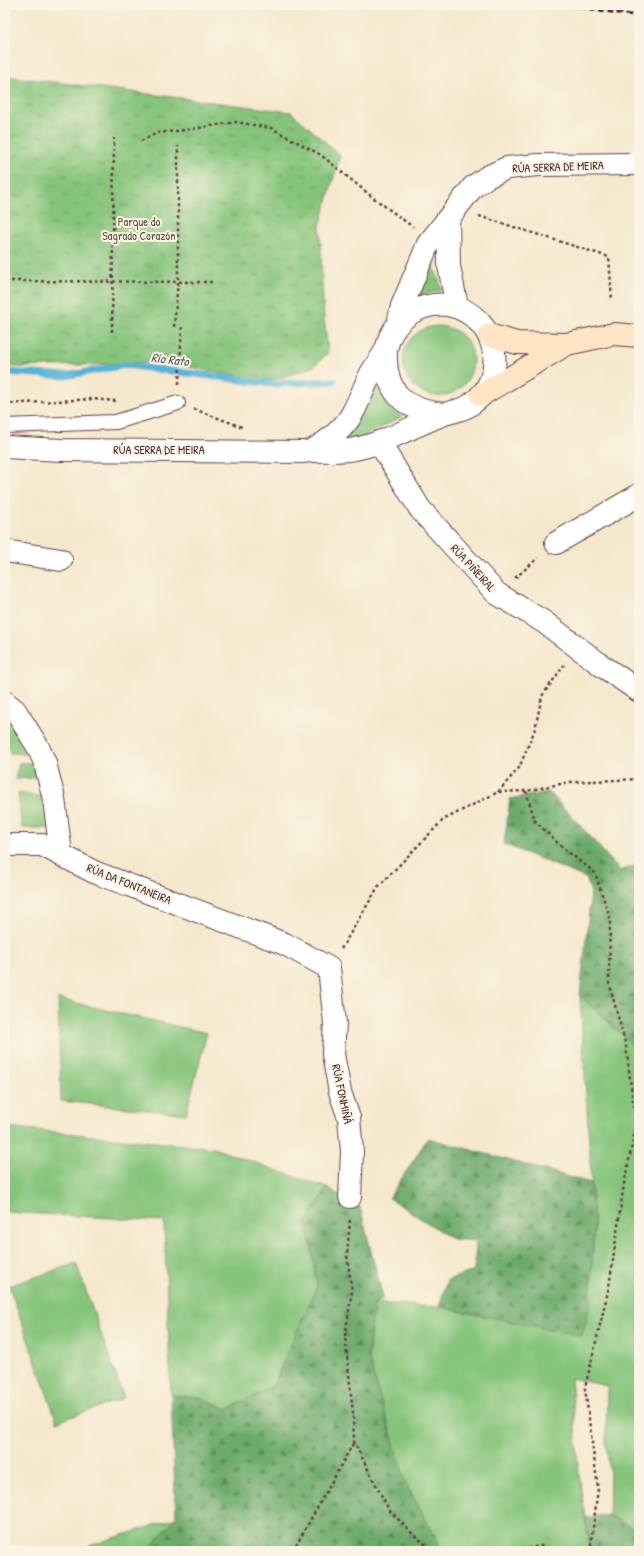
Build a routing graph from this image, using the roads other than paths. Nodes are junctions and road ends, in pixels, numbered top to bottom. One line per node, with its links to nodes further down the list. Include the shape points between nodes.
1 (639, 164): 2 (street, RÚA SERRA DE MEIRA, via 538,165 507,168 473,187)
2 (448, 218): 3 (street, via 449,266); 4 (street, RÚA SERRA DE MEIRA, via 428,244 402,306)
3 (457, 307): 4 (street, RÚA SERRA DE MEIRA, via 441,304 425,307 410,313); 5 (street, RÚA SERRA DE MEIRA, via 481,323)
4 (398, 324): 8 (street, RÚA SERRA DE MEIRA, via 390,335)
5 (489, 335): 7 (main road, RÚA SERRA DE MEIRA, via 517,343); 9 (street, RÚA SERRA DE MEIRA, via 494,350 494,366 490,382)
6 (639, 336): 7 (main road, RÚA SERRA DE MEIRA, via 614,334)
7 (567, 344): 9 (main road, RÚA SERRA DE MEIRA)
8 (386, 349): 11 (street, RÚA SERRA DE MEIRA, via 385,366 389,380 398,395 411,406 426,413); 15 (street, RÚA SERRA DE MEIRA, via 352,414 329,440)
9 (481, 395): 11 (street, RÚA SERRA DE MEIRA, via 470,405)
10 (178, 404): 12 (lane, via 116,422)
11 (444, 414): 13 (street, RÚA SERRA DE MEIRA)
12 (5, 426)
13 (379, 442): 15 (street, RÚA SERRA DE MEIRA, via 335,452); 20 (street, RÚA PIÑEIRAL, via 420,509 496,593 544,622)
14 (5, 447): 15 (street, RÚA SERRA DE MEIRA, via 61,450)
15 (313, 450)
16 (639, 495): 17 (street)
17 (556, 543)
18 (5, 551): 19 (street)
19 (61, 560)
20 (639, 691)
21 (5, 702): 23 (street, via 15,710 45,763 54,799)
22 (5, 845): 23 (street, RÚA DA FONTANEIRA, via 42,845)
23 (61, 854): 24 (street, RÚA DA FONTANEIRA, via 94,872 285,944)
24 (329, 968): 25 (street, RÚA FONMIÑÁ, via 335,1023 333,1054 340,1092 349,1118 352,1152)
25 (350, 1197)

